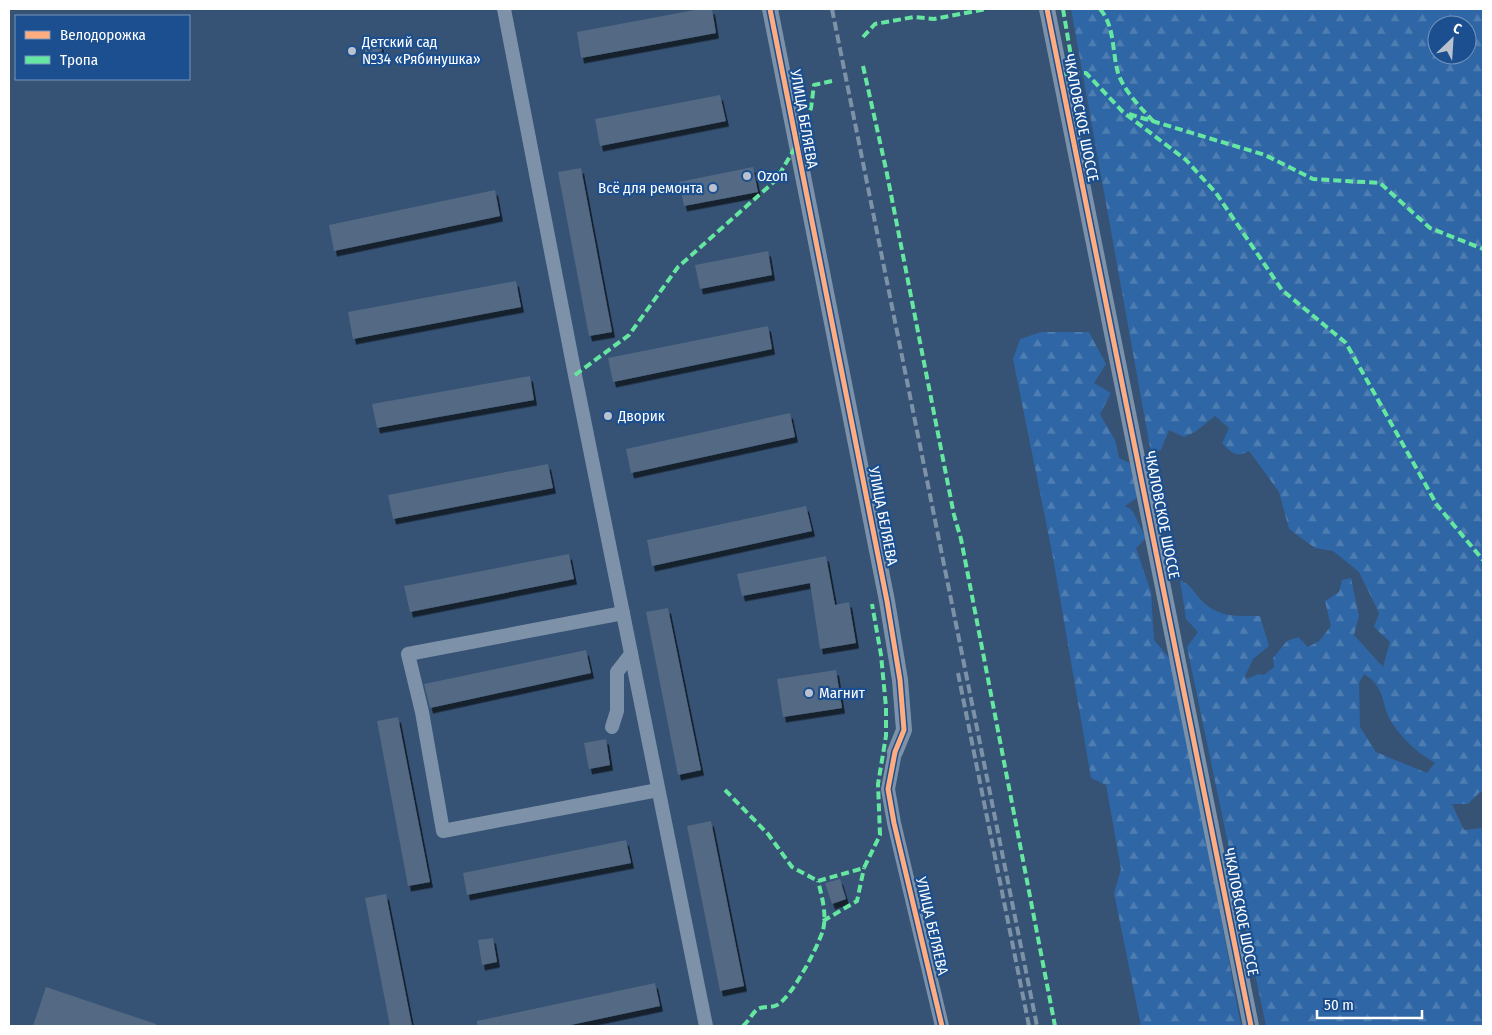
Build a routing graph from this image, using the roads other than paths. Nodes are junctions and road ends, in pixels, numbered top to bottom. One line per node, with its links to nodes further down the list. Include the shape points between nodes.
1 (504, 9): 4 (street)
2 (770, 9): 7 (street, УЛИЦА БЕЛЯЕВА, via 887,602 900,680 904,730)
3 (1047, 9): 11 (street, ЧКАЛОВСКОЕ ШОССЕ)
4 (623, 613): 5 (street); 8 (street, via 408,654 443,831)
5 (631, 654): 6 (street, via 617,672); 8 (street)
6 (612, 727)
7 (895, 752): 10 (street, УЛИЦА БЕЛЯЕВА, via 888,789)
8 (658, 790): 9 (street)
9 (706, 1026)
10 (942, 1026)
11 (1251, 1026)

